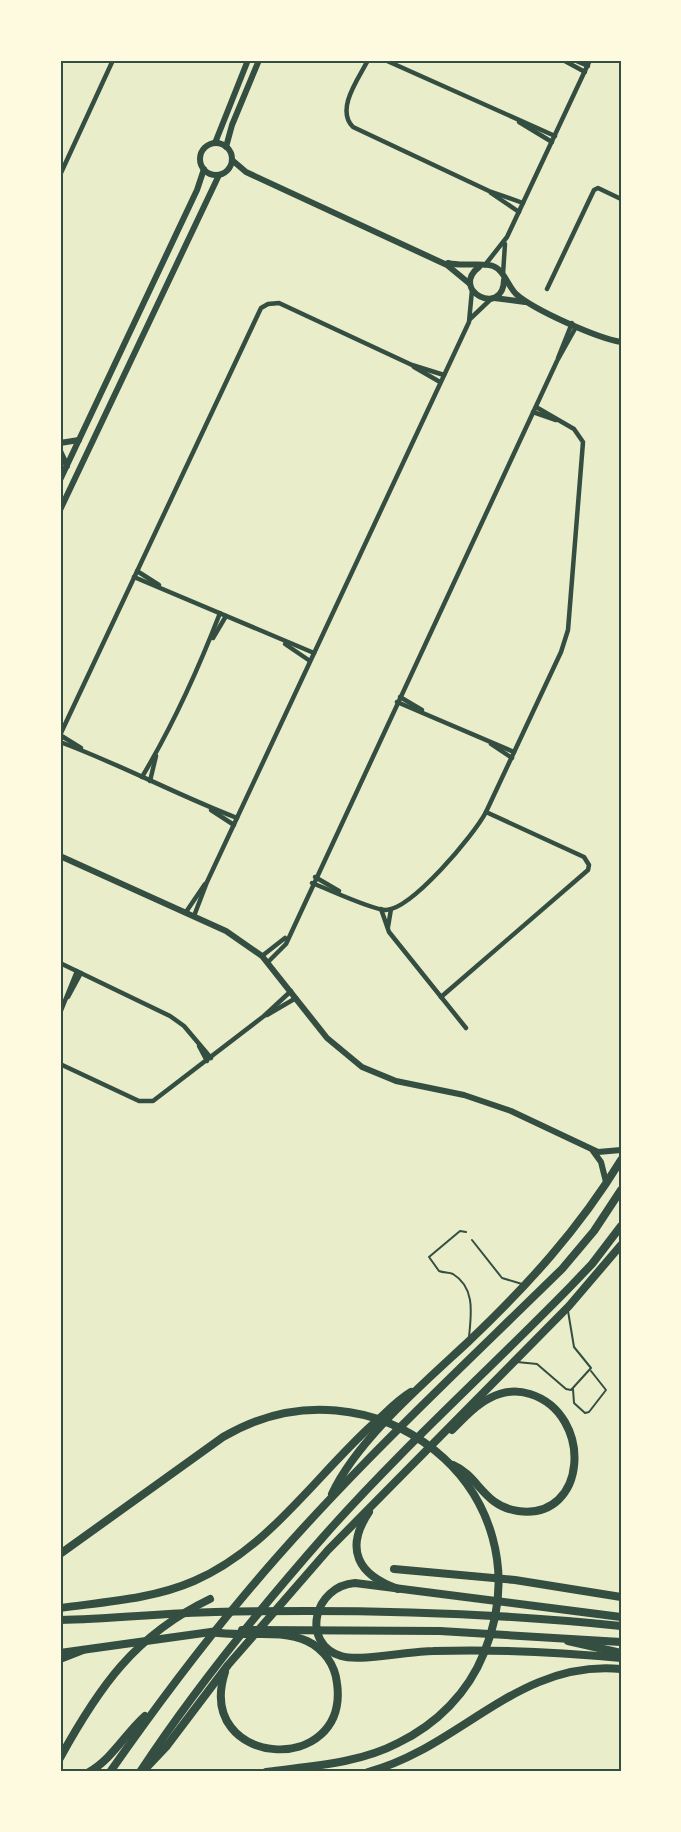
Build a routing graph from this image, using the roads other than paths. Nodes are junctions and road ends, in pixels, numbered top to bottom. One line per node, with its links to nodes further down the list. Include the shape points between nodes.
1 (113, 60): 22 (street)
2 (248, 60): 16 (street)
3 (259, 60): 17 (street)
4 (368, 60): 24 (street, via 346,107 350,124)
5 (385, 60): 10 (street)
6 (394, 60): 10 (street)
7 (563, 60): 12 (street)
8 (574, 60): 11 (street)
9 (591, 60): 11 (street)
10 (399, 64): 13 (street)
11 (588, 66): 12 (street)
12 (585, 72): 14 (street)
13 (514, 118): 14 (street); 15 (street)
14 (555, 136): 15 (street)
15 (552, 142): 26 (street)
16 (215, 143): 17 (street); 19 (street, via 202,151)
17 (226, 147): 18 (street)
18 (232, 160): 20 (street); 21 (street)
19 (204, 169): 23 (street); 43 (street)
20 (226, 171): 21 (street); 23 (street)
21 (246, 172): 29 (street)
22 (60, 175)
23 (219, 175): 48 (street)
24 (489, 191): 26 (street); 27 (street)
25 (621, 199): 33 (street, via 598,188 594,190)
26 (523, 203): 27 (street)
27 (519, 212): 28 (street)
28 (507, 237): 30 (street); 31 (street, via 502,256)
29 (439, 261): 30 (street, via 460,266); 32 (street, via 456,270)
30 (483, 265): 31 (street, via 492,265); 32 (street, via 474,271)
31 (503, 276): 34 (street, via 503,290); 35 (street, via 512,290)
32 (471, 287): 34 (street, via 481,298); 36 (street)
33 (548, 289)
34 (493, 298): 35 (street); 36 (street)
35 (531, 304): 37 (street)
36 (469, 322): 40 (street)
37 (574, 325): 38 (street); 42 (street)
38 (621, 342)
39 (412, 365): 40 (street); 41 (street); 49 (street, via 284,305 264,305)
40 (444, 375): 41 (street)
41 (441, 382): 54 (street)
42 (534, 409): 56 (street); 63 (street, via 576,431 584,446 570,622 561,652)
43 (79, 440): 44 (street); 46 (street)
44 (60, 443)
45 (60, 451): 46 (street)
46 (66, 466): 47 (street)
47 (60, 480)
48 (60, 510)
49 (137, 571): 50 (street); 51 (street)
50 (134, 577): 51 (street); 59 (street)
51 (161, 586): 52 (street)
52 (223, 615): 53 (street); 62 (street)
53 (283, 642): 54 (street); 55 (street)
54 (314, 653): 55 (street)
55 (310, 661): 68 (street)
56 (400, 697): 57 (street); 58 (street)
57 (397, 702): 58 (street); 71 (street)
58 (424, 712): 63 (street)
59 (60, 735): 61 (street)
60 (60, 742): 61 (street)
61 (83, 749): 64 (street)
62 (157, 753): 64 (street); 65 (street)
63 (513, 755): 67 (street)
64 (142, 777): 65 (street)
65 (150, 781): 66 (street)
66 (209, 808): 68 (street); 69 (street)
67 (486, 812): 76 (street, via 453,859); 86 (street, via 584,857 588,870)
68 (237, 818): 69 (street)
69 (234, 825): 72 (street)
70 (60, 856): 77 (street)
71 (315, 877): 73 (street); 74 (street)
72 (207, 882): 77 (street); 78 (street)
73 (312, 883): 74 (street); 80 (street)
74 (341, 893): 75 (street)
75 (381, 909): 76 (street); 79 (street)
76 (391, 909): 79 (street)
77 (186, 912): 78 (street)
78 (194, 916): 81 (street, via 238,937)
79 (390, 932): 86 (street)
80 (288, 934): 81 (street, via 275,949); 82 (street, via 283,948)
81 (262, 956): 82 (street)
82 (268, 962): 85 (street)
83 (60, 963): 84 (street)
84 (79, 972): 88 (street); 91 (street, via 170,1016 197,1041)
85 (291, 991): 87 (street); 89 (street)
86 (441, 997): 90 (street)
87 (296, 998): 89 (street); 93 (street, via 335,1046 373,1072 488,1102)
88 (60, 1013)
89 (264, 1016): 91 (street)
90 (466, 1028)
91 (209, 1060): 92 (street, via 146,1103)
92 (60, 1064)
93 (591, 1148): 94 (street, via 606,1153); 96 (street, via 601,1162)
94 (621, 1150)
95 (621, 1160): 96 (highway)
96 (607, 1184): 102 (highway)
97 (621, 1190): 112 (highway, via 562,1269)
98 (621, 1226): 136 (highway, via 570,1287 325,1535 190,1697)
99 (466, 1232): 104 (lane, via 460,1231 429,1257 439,1271 455,1275 470,1294)
100 (472, 1240): 102 (lane, via 501,1278 514,1284)
101 (621, 1245): 103 (highway)
102 (528, 1283): 104 (highway)
103 (569, 1306): 105 (highway); 106 (lane, via 572,1342 591,1365)
104 (469, 1341): 107 (highway)
105 (511, 1362): 108 (lane, via 533,1362 566,1389); 109 (highway)
106 (591, 1371): 108 (lane); 108 (lane, via 606,1390 589,1412 574,1403)
107 (419, 1388): 112 (highway, via 355,1455); 118 (highway, via 397,1402 349,1446 255,1543 219,1569 158,1593)
108 (573, 1389)
109 (431, 1443): 110 (highway, via 490,1398 506,1392 525,1392 542,1398 567,1423 574,1441 576,1463 569,1484 557,1500 533,1511 503,1507 488,1499 463,1470); 111 (highway)
110 (448, 1464): 113 (highway, via 422,1440 386,1420 356,1412 315,1410 274,1415 235,1430); 137 (highway, via 473,1494 493,1541 498,1581 494,1621 475,1671 452,1703 421,1730 382,1751 345,1761)
111 (380, 1494): 115 (highway, via 359,1529 357,1550 369,1575); 130 (highway)
112 (328, 1503): 132 (highway, via 243,1597)
113 (60, 1554)
114 (394, 1569): 116 (highway, via 515,1581)
115 (398, 1589): 119 (main road); 128 (main road, via 355,1583 332,1590 317,1615 323,1643 336,1654 351,1658 503,1650)
116 (621, 1598)
117 (210, 1599): 133 (highway, via 161,1626 121,1664 93,1701)
118 (60, 1608)
119 (621, 1617)
120 (60, 1620): 121 (main road, via 212,1612 347,1611 544,1618)
121 (621, 1626)
122 (209, 1631): 123 (main road, via 346,1629); 125 (main road); 130 (highway, via 235,1636 287,1636 319,1648 329,1660 338,1685 334,1715 315,1739 288,1750 265,1750 243,1739 227,1720 220,1696)
123 (546, 1636): 124 (main road); 127 (main road)
124 (621, 1642)
125 (83, 1650): 126 (main road); 129 (highway)
126 (60, 1653)
127 (621, 1653)
128 (621, 1658)
129 (60, 1659)
130 (228, 1665): 136 (highway, via 166,1747)
131 (621, 1669): 138 (highway, via 585,1669 543,1679 518,1690 425,1749)
132 (158, 1703): 134 (highway, via 108,1759); 135 (highway)
133 (60, 1758)
134 (89, 1772)
135 (110, 1772)
136 (140, 1772)
137 (266, 1772)
138 (368, 1772)

